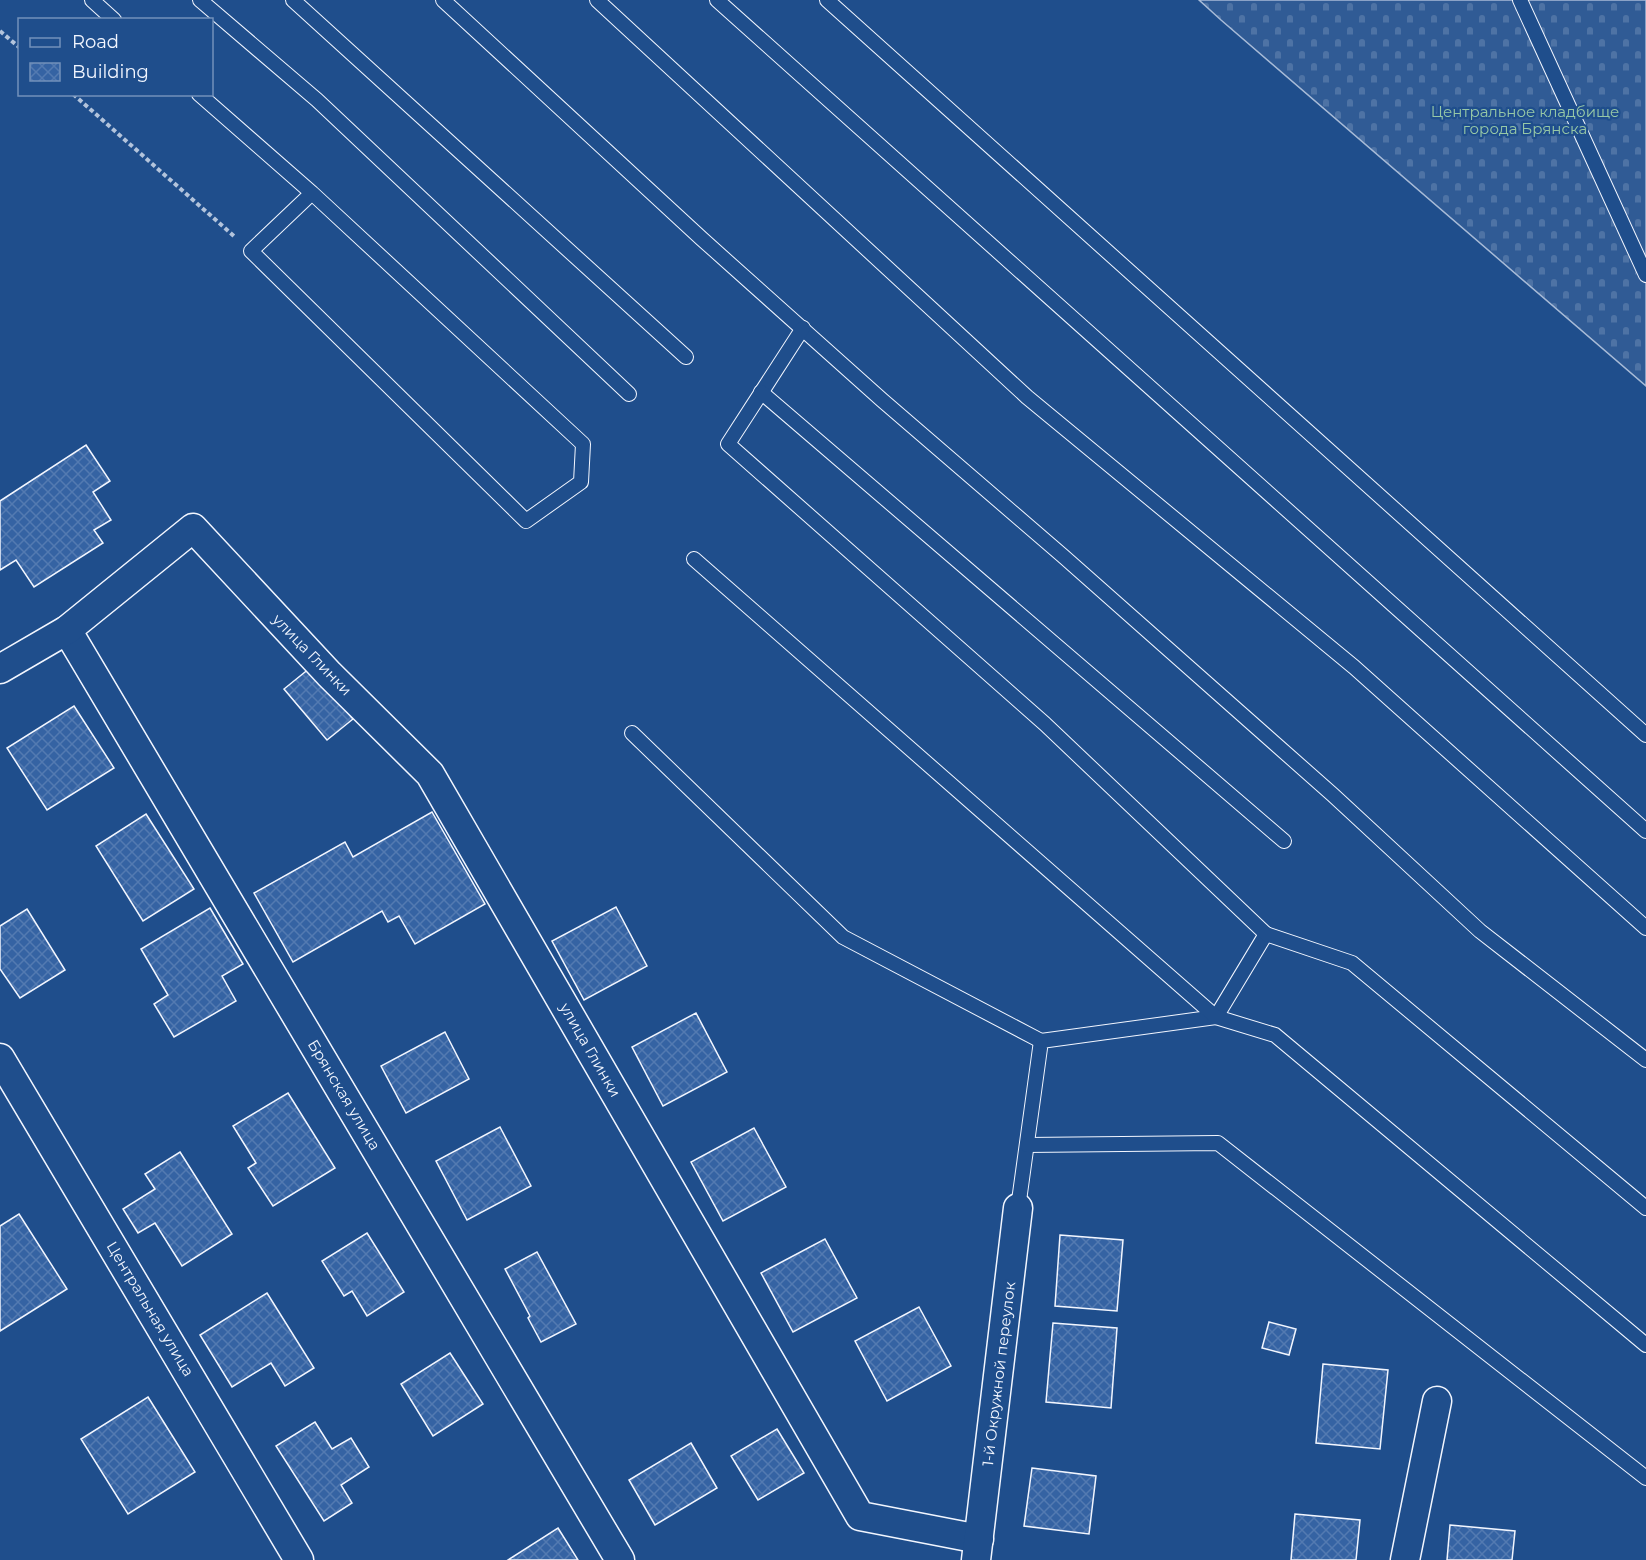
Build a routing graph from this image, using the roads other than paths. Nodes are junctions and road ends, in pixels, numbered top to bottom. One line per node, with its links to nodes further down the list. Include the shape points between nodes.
1 (92, 0): 9 (lane)
2 (200, 0): 16 (lane, via 317,100)
3 (293, 0): 14 (lane)
4 (443, 0): 13 (lane)
5 (597, 0): 24 (lane, via 1027,397 1354,667)
6 (717, 0): 22 (lane)
7 (827, 0): 21 (lane)
8 (1521, 0): 12 (lane)
9 (112, 18)
10 (201, 96): 11 (lane)
11 (312, 193): 11 (lane, via 583,444 581,482 526,521 251,251)
12 (1646, 276)
13 (803, 328): 15 (lane); 29 (lane, via 1333,795 1480,931)
14 (686, 357)
15 (761, 392): 23 (lane); 25 (lane, via 728,444 1045,724)
16 (629, 394)
17 (694, 559): 26 (lane)
18 (67, 630): 19 (street); 36 (street, улица Глинки, via 193,528 329,674 430,774 860,1516); 38 (street, Брянская улица)
19 (0, 669)
20 (632, 733): 27 (lane, via 843,937)
21 (1646, 735)
22 (1646, 831)
23 (1284, 841)
24 (1646, 928)
25 (1266, 934): 26 (lane); 32 (lane, via 1352,963)
26 (1216, 1017): 27 (lane); 33 (lane, via 1275,1035)
27 (1041, 1041): 30 (lane)
28 (0, 1058): 37 (street, Центральная улица)
29 (1646, 1060)
30 (1027, 1145): 31 (lane); 35 (lane, via 1218,1143)
31 (1018, 1208): 36 (street, 1-й Окружной переулок)
32 (1646, 1208)
33 (1646, 1345)
34 (1437, 1401): 39 (street)
35 (1646, 1478)
36 (978, 1549)
37 (299, 1560)
38 (620, 1560)
39 (1405, 1560)

